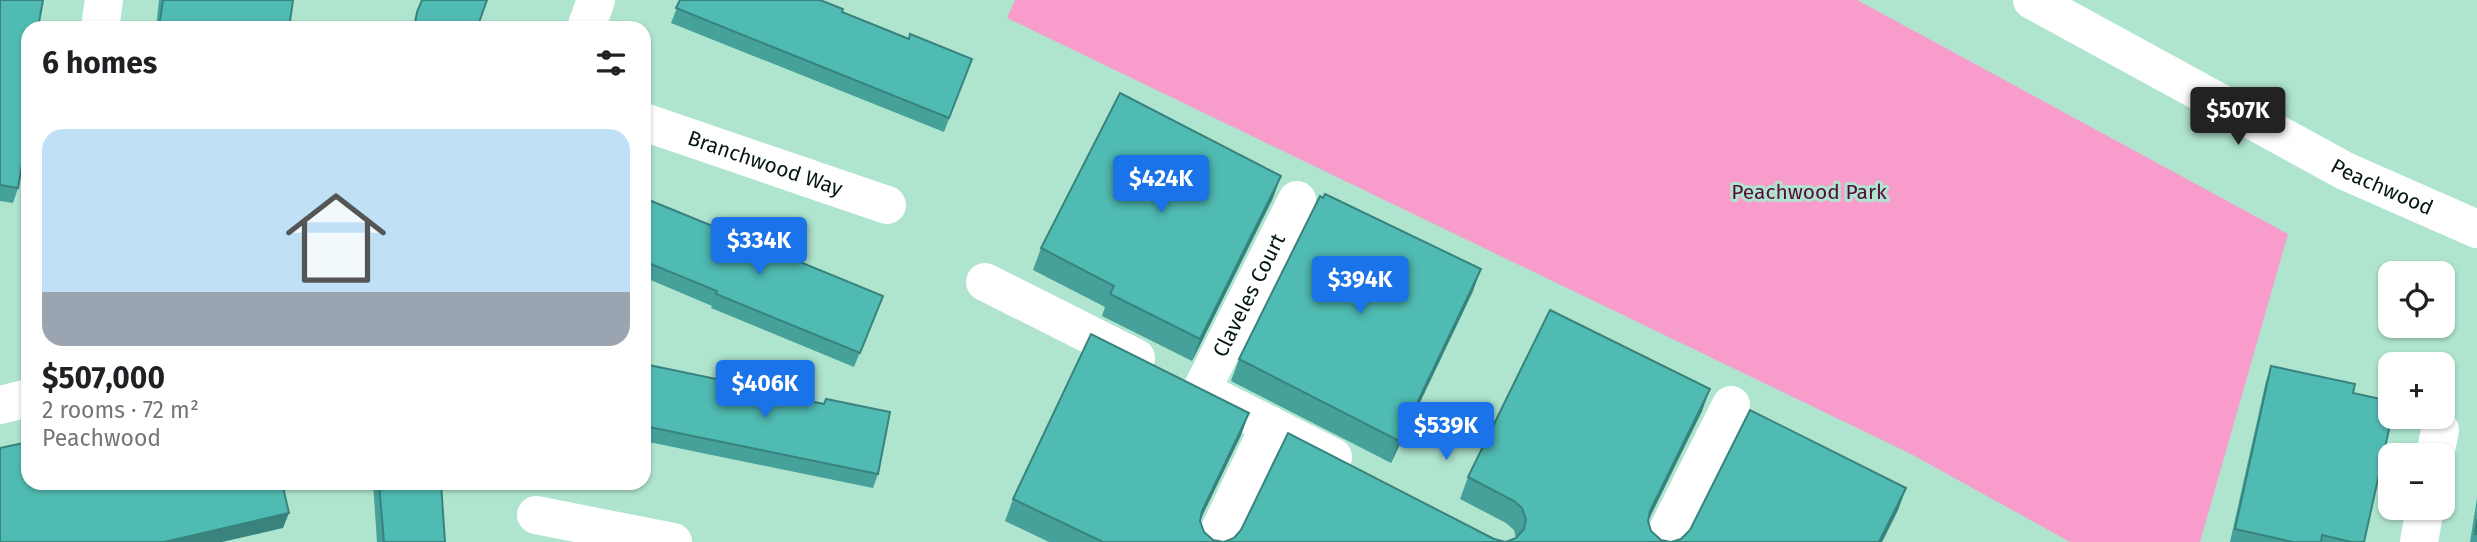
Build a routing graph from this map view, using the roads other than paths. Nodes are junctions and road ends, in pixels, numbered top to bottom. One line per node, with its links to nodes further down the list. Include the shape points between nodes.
1 (104, 0): 4 (street)
2 (596, 0): 5 (street)
3 (2032, 0): 9 (street, Peachwood, via 2345,171)
4 (101, 21)
5 (588, 21)
6 (651, 124): 8 (street, Branchwood Way)
7 (1297, 200): 11 (street, Claveles Court)
8 (887, 205)
9 (2477, 229)
10 (985, 282): 11 (street)
11 (1202, 391): 15 (street)
12 (21, 400): 13 (street)
13 (0, 405)
14 (1731, 405): 21 (street)
15 (1270, 425): 16 (street); 20 (street)
16 (1365, 474)
17 (536, 513): 19 (street)
18 (2423, 520): 22 (street)
19 (673, 542)
20 (1214, 542)
21 (1662, 542)
22 (2419, 542)

